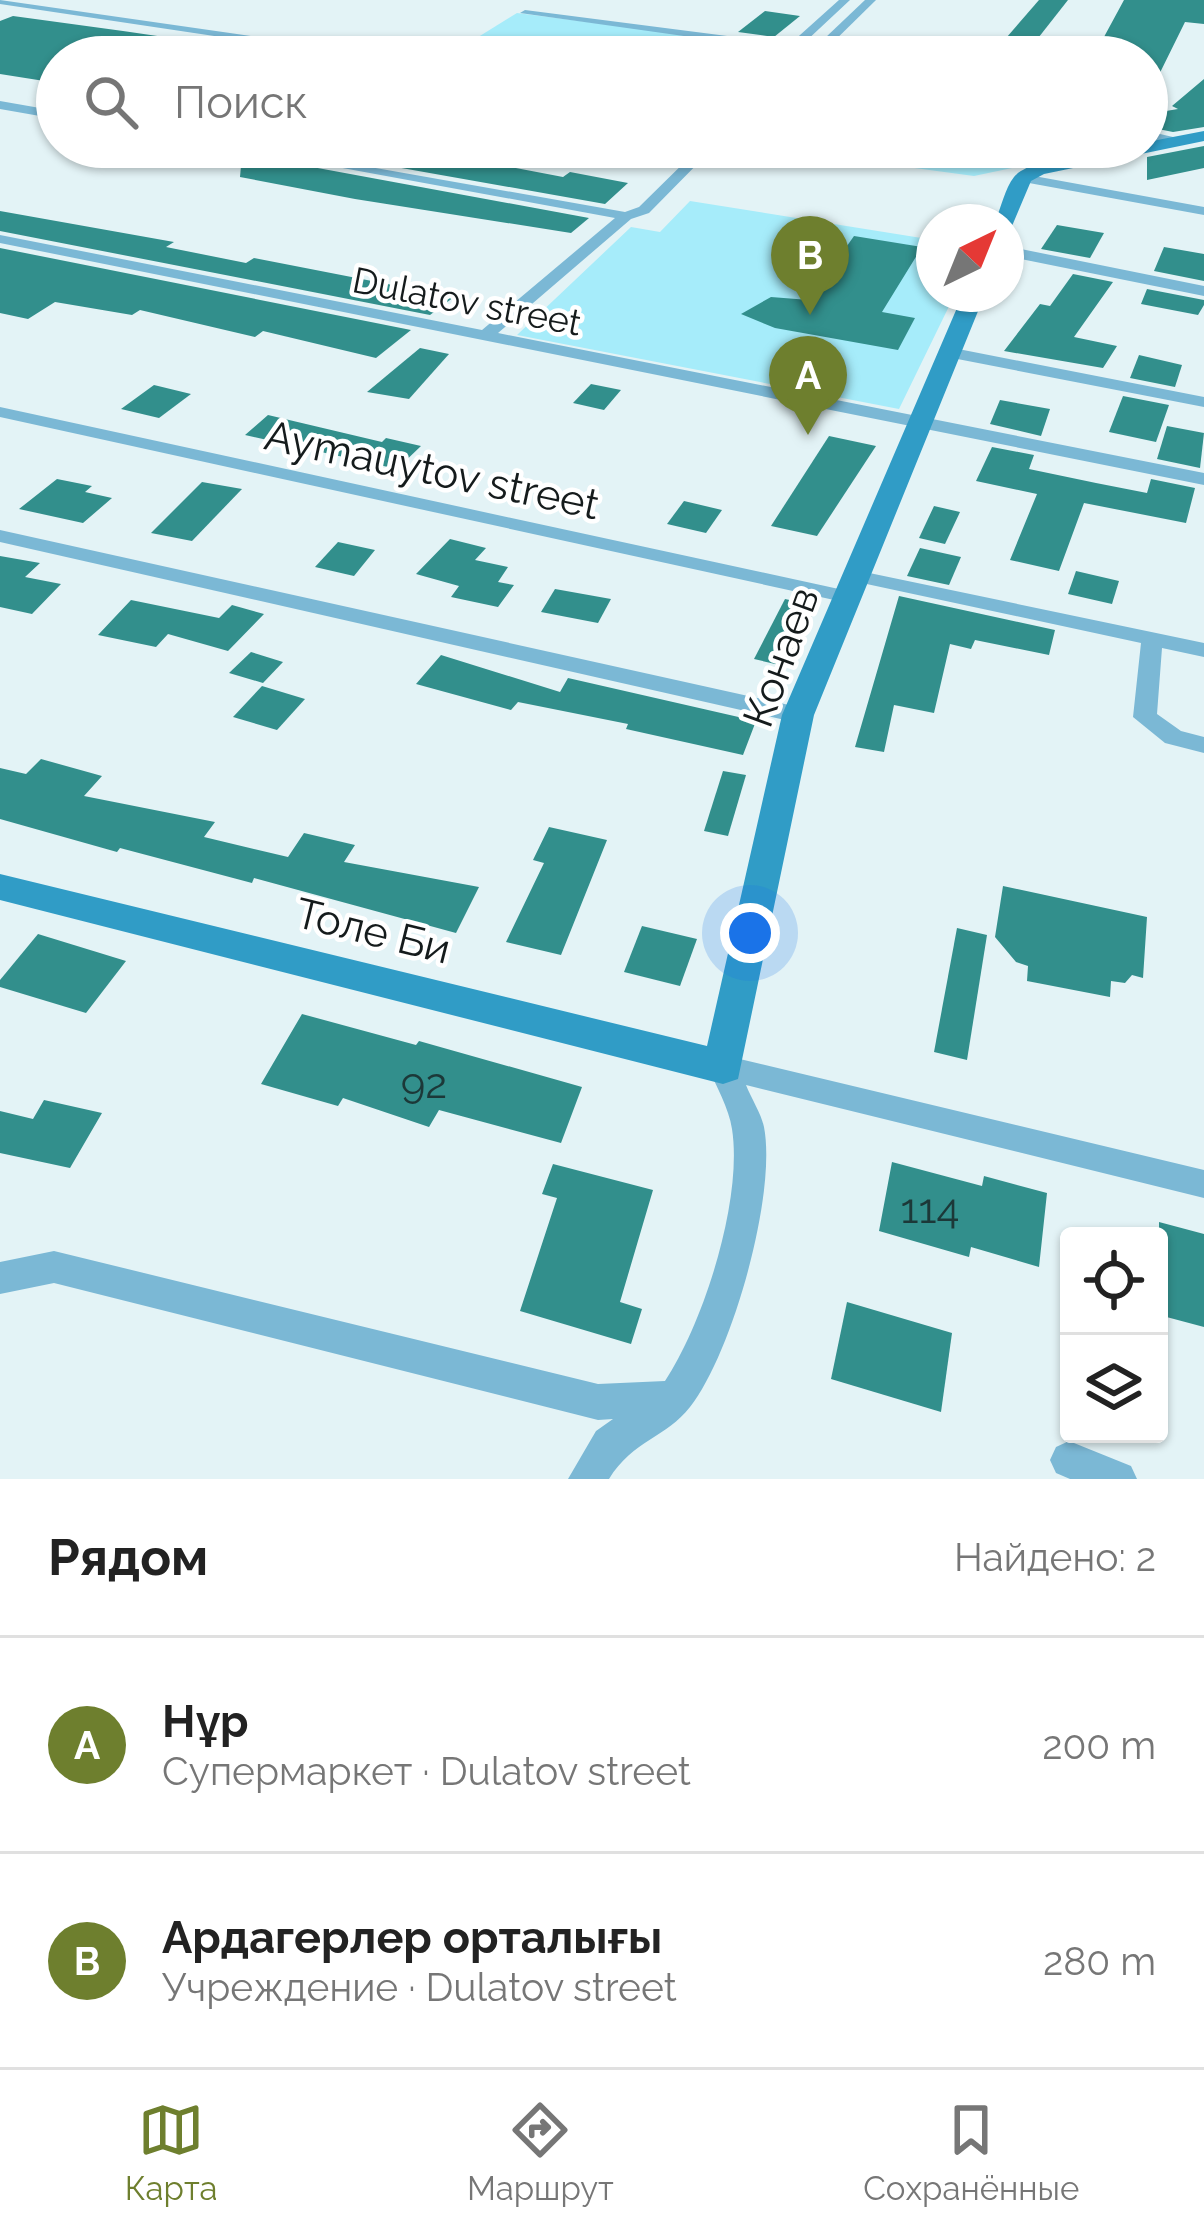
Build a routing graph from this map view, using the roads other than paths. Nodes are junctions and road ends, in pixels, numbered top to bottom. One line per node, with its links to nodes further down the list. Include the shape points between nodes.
1 (845, 0): 7 (street)
2 (871, 0): 8 (street)
3 (0, 1): 5 (street)
4 (525, 13): 6 (street)
5 (236, 36)
6 (680, 36)
7 (806, 36)
8 (833, 36)
9 (4, 108): 10 (street)
10 (36, 113)
11 (1204, 136): 13 (main road)
12 (1168, 138): 13 (street)
13 (1180, 140): 14 (main road)
14 (1168, 142)
15 (354, 168): 21 (street)
16 (686, 168): 21 (street, via 644,210)
17 (1047, 168): 18 (main road)
18 (1023, 178): 19 (main road); 20 (street)
19 (1013, 204)
20 (1204, 211)
21 (626, 216): 26 (street)
22 (0, 239): 26 (street, Dulatov street)
23 (1024, 255): 24 (street)
24 (1204, 291)
25 (966, 312): 27 (main road, Конаев)
26 (482, 338): 30 (street, Dulatov street)
27 (948, 352): 28 (street); 30 (main road, Конаев)
28 (1204, 402)
29 (0, 412): 33 (street, Aymauytov street)
30 (921, 424): 31 (street, Dulatov street); 33 (main road, Конаев)
31 (1204, 479)
32 (0, 536): 36 (street)
33 (852, 587): 34 (street, Aymauytov street); 36 (main road, Конаев)
34 (1152, 640): 35 (street, Aymauytov street); 37 (street, via 1145,717)
35 (1204, 650)
36 (798, 715): 39 (main road, Конаев)
37 (1204, 745)
38 (0, 887): 39 (main road, Толе Би)
39 (723, 1067): 40 (street); 42 (street, via 748,1127 748,1204 704,1353)
40 (1204, 1184)
41 (0, 1278): 42 (street, via 54,1268 598,1402)
42 (675, 1398): 44 (street, via 609,1444)
43 (1069, 1460): 45 (street)
44 (587, 1479)
45 (1118, 1479)

